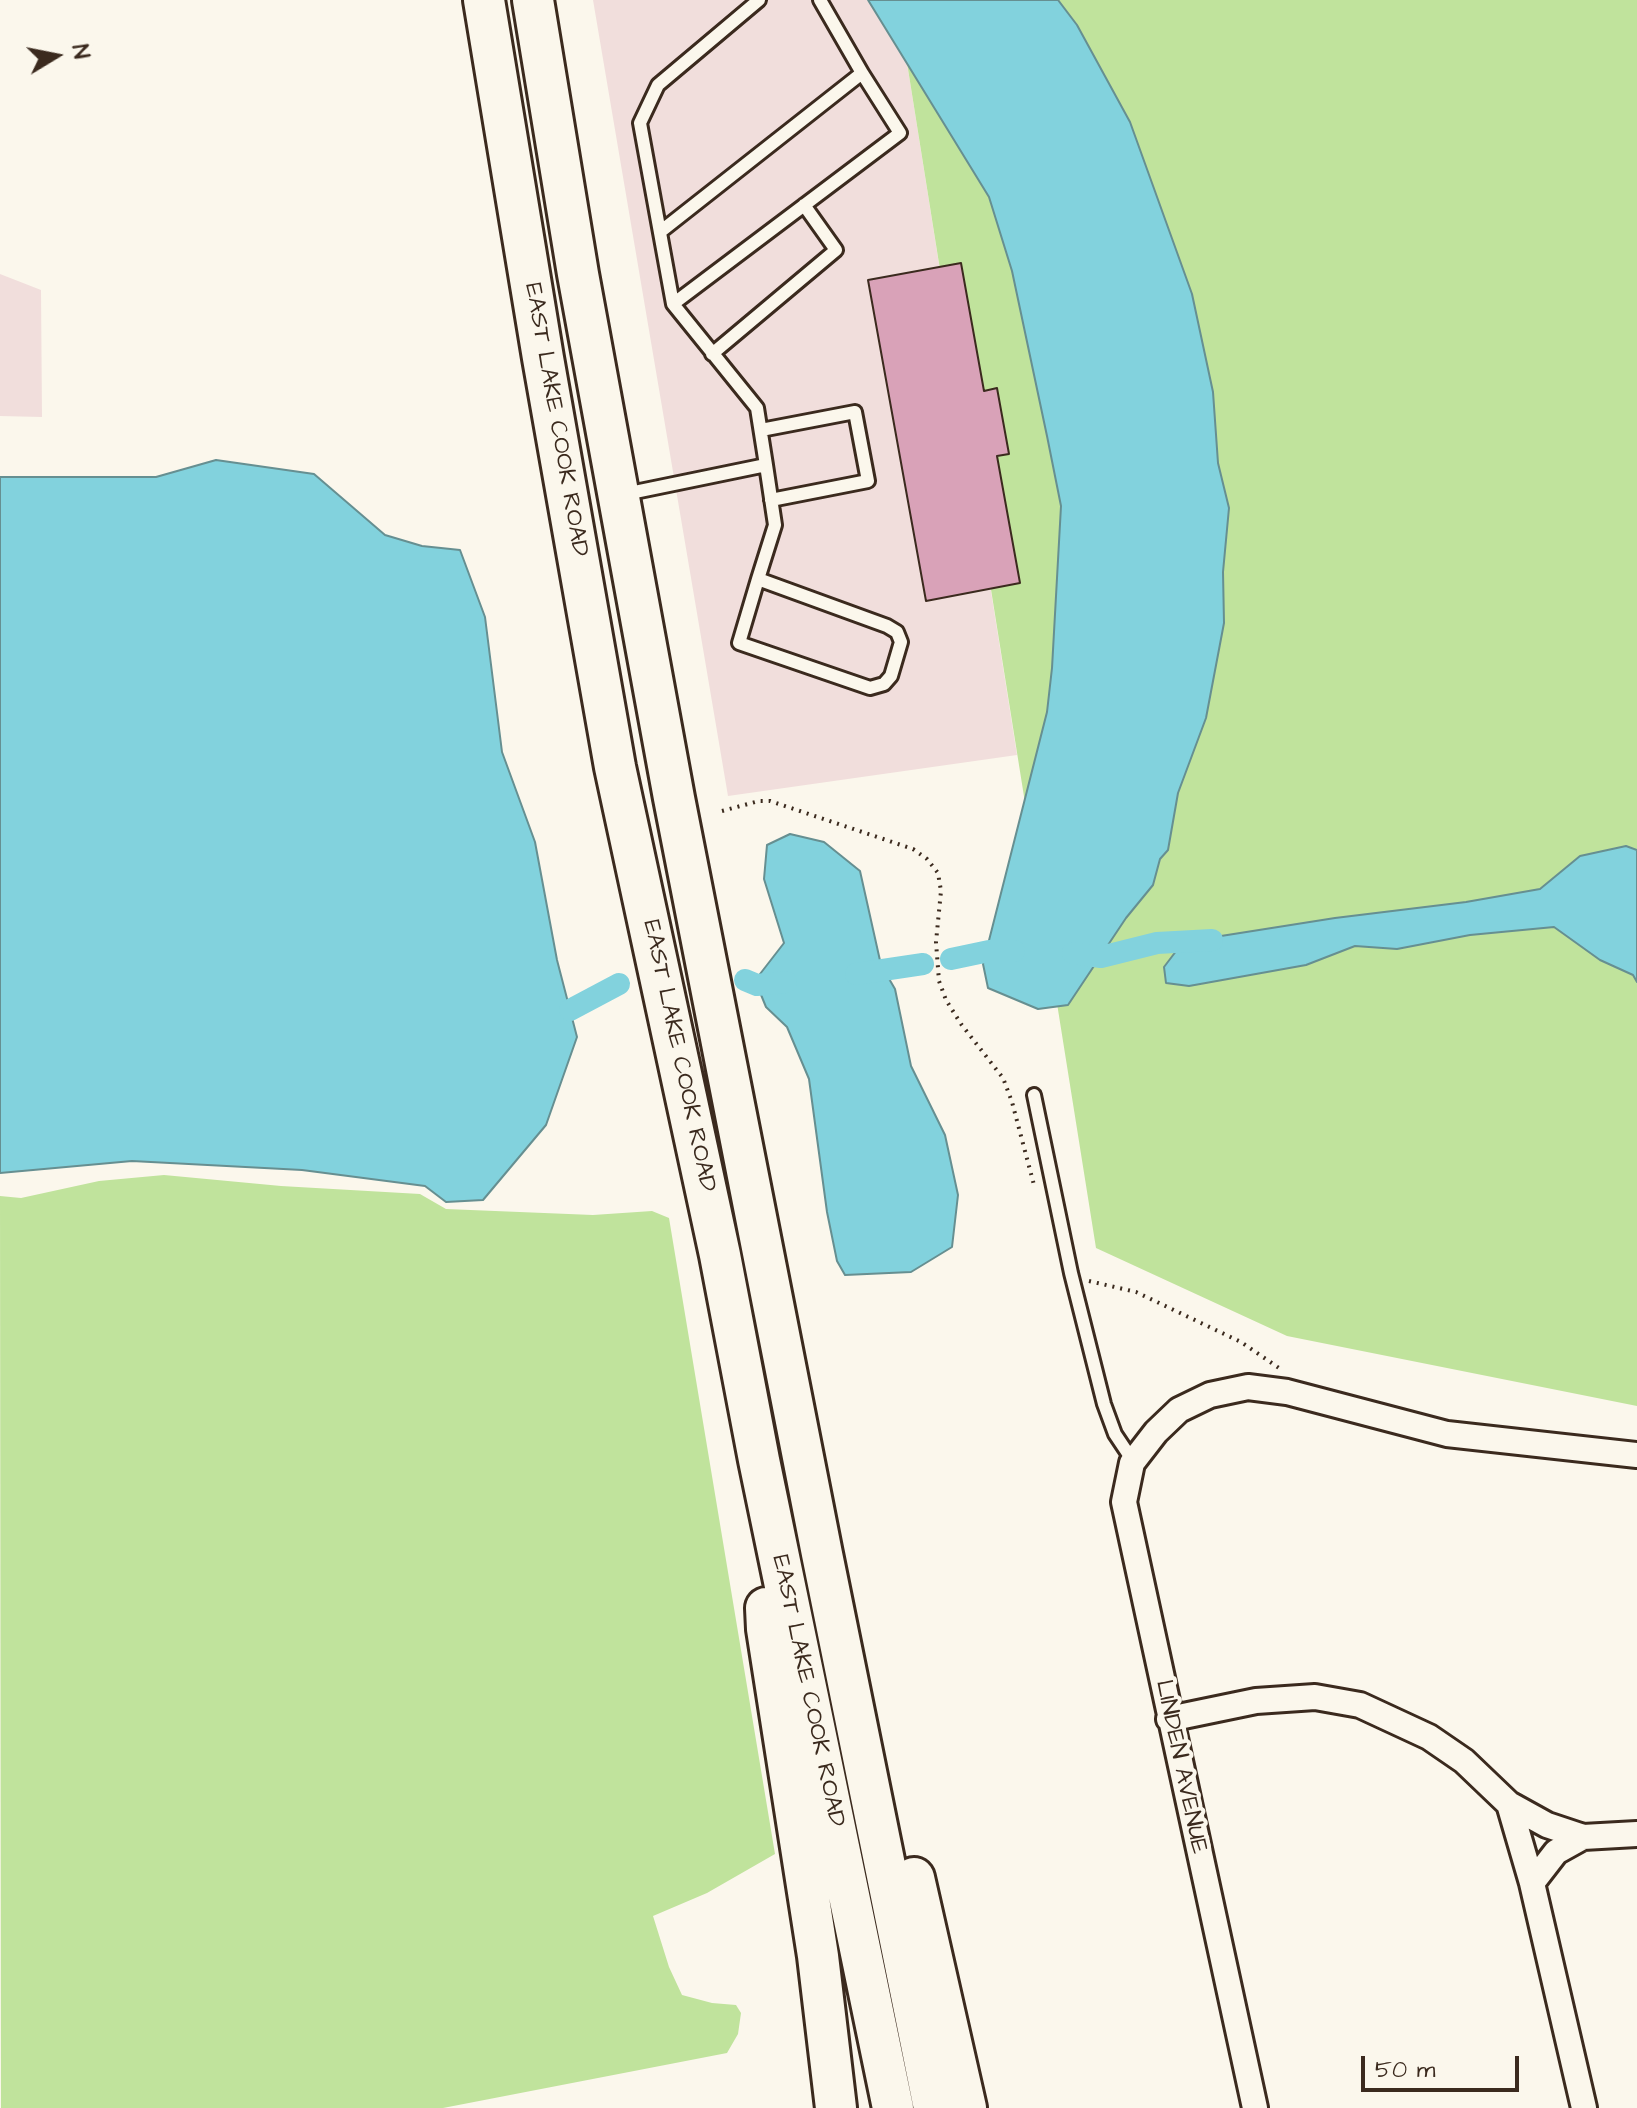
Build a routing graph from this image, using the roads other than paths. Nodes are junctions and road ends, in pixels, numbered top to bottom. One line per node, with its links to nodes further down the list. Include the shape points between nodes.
1 (484, 0): 14 (main road, EAST LAKE COOK ROAD)
2 (533, 0): 12 (main road, EAST LAKE COOK ROAD)
3 (759, 0): 7 (lane, via 658,85 640,123)
4 (820, 0): 5 (lane)
5 (862, 73): 6 (lane, via 900,133); 7 (lane)
6 (804, 205): 8 (lane); 9 (lane, via 836,250)
7 (660, 232): 8 (lane)
8 (673, 304): 9 (lane)
9 (712, 354): 10 (lane, via 757,408)
10 (761, 430): 11 (lane); 13 (lane, via 855,412 868,481)
11 (766, 465): 12 (lane); 13 (lane)
12 (618, 495): 14 (main road); 20 (main road, EAST LAKE COOK ROAD)
13 (771, 500): 15 (lane, via 775,525)
14 (570, 504): 18 (main road, EAST LAKE COOK ROAD, via 615,767)
15 (758, 579): 15 (lane, via 739,643 870,688 891,676 901,642 897,632)
16 (1034, 1095): 19 (lane, via 1104,1404)
17 (1637, 1455): 19 (street, LINDEN AVENUE, via 1447,1434 1287,1392 1248,1387 1210,1395 1179,1410)
18 (759, 1460): 26 (main road, via 767,1629); 27 (main road, EAST LAKE COOK ROAD)
19 (1133, 1461): 21 (street, LINDEN AVENUE, via 1124,1502)
20 (822, 1554): 28 (main road, EAST LAKE COOK ROAD); 29 (main road, via 871,1686)
21 (1169, 1719): 22 (street, via 1256,1701 1315,1697 1360,1705 1429,1737 1464,1761); 30 (street, LINDEN AVENUE)
22 (1509, 1804): 24 (street); 25 (street)
23 (1637, 1834): 24 (street)
24 (1583, 1837): 25 (street, via 1556,1852)
25 (1532, 1883): 31 (street)
26 (836, 2108)
27 (893, 2108)
28 (934, 2108)
29 (966, 2108)
30 (1255, 2108)
31 (1584, 2108)

